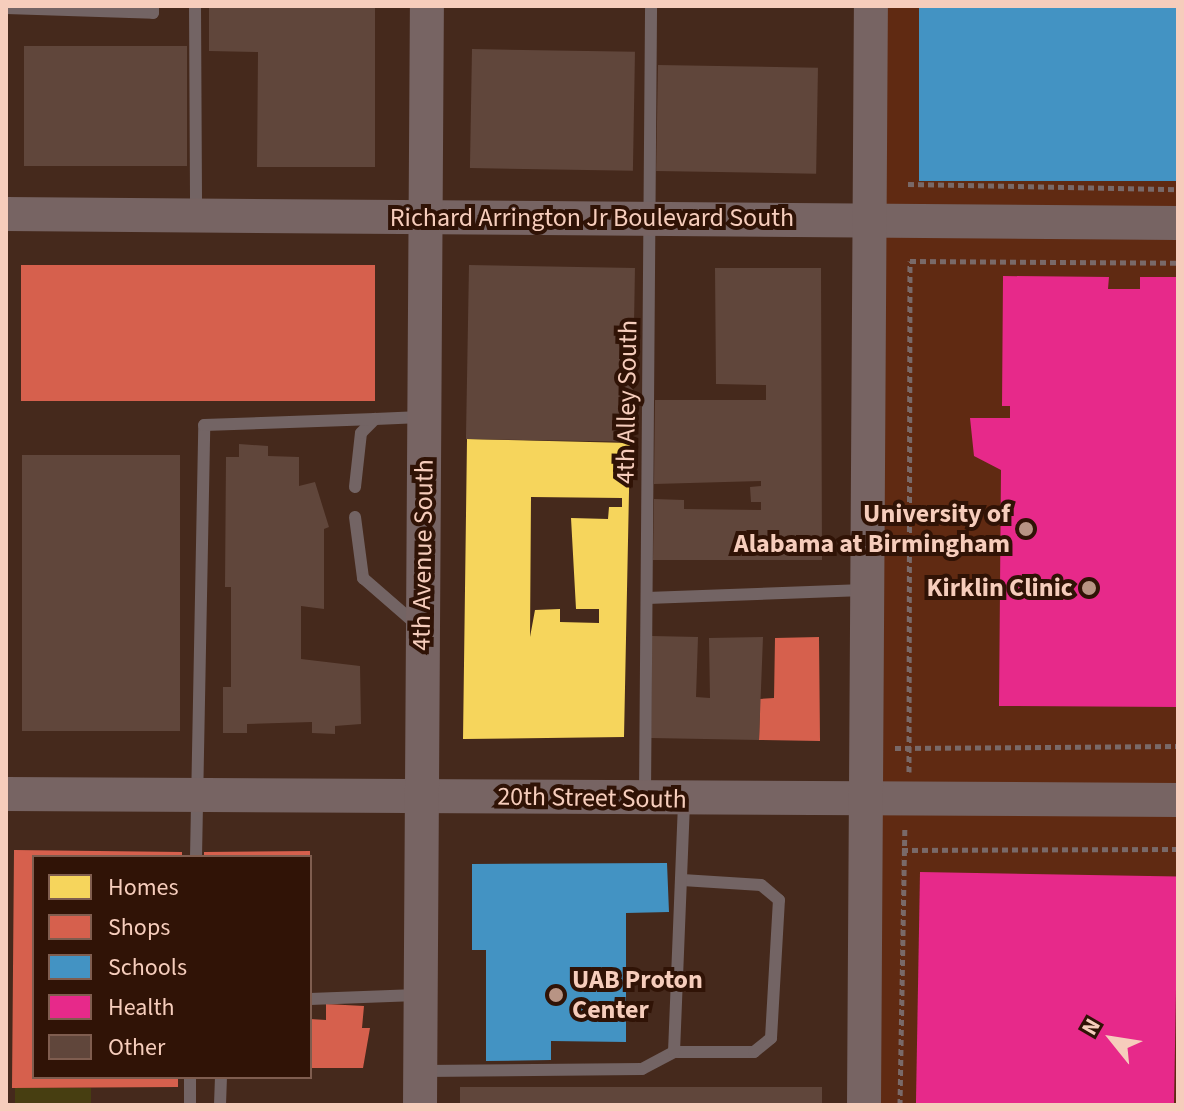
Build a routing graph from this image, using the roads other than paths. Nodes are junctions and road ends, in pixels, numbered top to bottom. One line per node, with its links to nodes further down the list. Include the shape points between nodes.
1 (153, 6): 8 (lane, via 153,13)
2 (195, 6): 10 (lane)
3 (427, 6): 11 (main road, 4th Avenue South)
4 (651, 6): 12 (lane, 4th Alley South)
5 (871, 6): 13 (main road)
6 (44, 7): 7 (lane); 8 (lane)
7 (6, 8)
8 (88, 8)
9 (6, 214): 10 (main road, Richard Arrington Jr Boulevard South)
10 (197, 216): 11 (main road, Richard Arrington Jr Boulevard South)
11 (427, 217): 12 (main road, Richard Arrington Jr Boulevard South); 15 (main road, 4th Avenue South)
12 (651, 218): 13 (main road, Richard Arrington Jr Boulevard South); 20 (lane, 4th Alley South)
13 (869, 220): 14 (main road, Richard Arrington Jr Boulevard South); 19 (main road)
14 (1178, 223)
15 (425, 417): 16 (lane); 21 (main road, 4th Avenue South)
16 (375, 419): 17 (lane, via 361,433); 22 (lane, via 204,425)
17 (355, 487)
18 (355, 517): 21 (lane, via 363,578)
19 (867, 589): 20 (lane); 26 (main road)
20 (647, 598): 25 (lane, 4th Alley South)
21 (422, 630): 24 (main road, 4th Avenue South)
22 (198, 793): 23 (main road, 20th Street South); 24 (main road, 20th Street South); 29 (lane)
23 (6, 794)
24 (420, 797): 25 (main road, 20th Street South); 31 (main road, 4th Avenue South)
25 (645, 798): 27 (main road, 20th Street South)
26 (866, 798): 27 (main road, 20th Street South); 28 (main road, 20th Street South); 40 (main road)
27 (684, 799): 30 (lane)
28 (1178, 800)
29 (196, 855)
30 (682, 880): 33 (lane); 33 (lane, via 761,885 779,900 771,1038 754,1052)
31 (420, 995): 32 (lane); 34 (main road, 4th Avenue South)
32 (312, 999)
33 (674, 1052): 34 (lane, via 642,1069)
34 (420, 1071): 39 (main road, 4th Avenue South)
35 (190, 1079): 37 (lane)
36 (221, 1079): 38 (lane)
37 (190, 1105)
38 (220, 1105)
39 (420, 1105)
40 (864, 1105)

